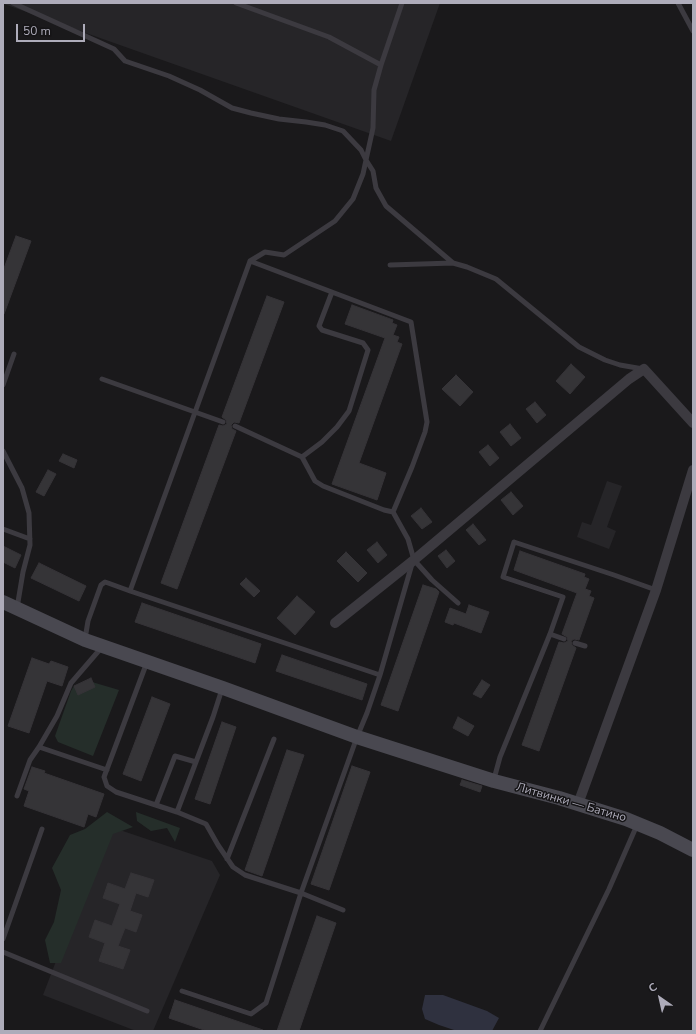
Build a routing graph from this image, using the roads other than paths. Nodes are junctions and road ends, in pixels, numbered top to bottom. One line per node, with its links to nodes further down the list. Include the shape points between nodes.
1 (13, 3): 7 (lane, via 114,49 125,60 169,76 232,108 279,119 324,125 343,132 361,150)
2 (236, 3): 6 (lane, via 329,37)
3 (402, 3): 6 (lane)
4 (678, 3): 5 (lane)
5 (693, 31)
6 (381, 65): 7 (lane, via 374,90 373,128)
7 (366, 160): 8 (lane, via 353,199 336,221 284,255 265,252); 9 (lane, via 373,170 376,188 386,206)
8 (250, 261): 11 (lane); 16 (lane)
9 (453, 263): 10 (lane); 13 (lane, via 496,279 579,347 620,366)
10 (390, 265)
11 (332, 292): 21 (lane, via 319,326 322,330 363,343 368,350 349,411 322,442); 23 (lane, via 411,322 412,325 427,422)
12 (14, 354): 15 (lane)
13 (644, 369): 18 (street); 26 (street)
14 (102, 379): 16 (lane)
15 (3, 385)
16 (195, 412): 17 (lane); 28 (lane)
17 (224, 422)
18 (693, 423)
19 (235, 426): 21 (lane)
20 (3, 451): 25 (lane, via 22,488 29,513)
21 (302, 457): 23 (lane, via 315,481 322,486)
22 (693, 470): 27 (street)
23 (393, 512): 26 (lane, via 408,539)
24 (3, 529): 25 (lane)
25 (30, 539): 31 (lane)
26 (414, 560): 30 (lane); 32 (street); 40 (lane)
27 (656, 590): 33 (lane, via 514,542 503,577 563,597); 49 (street)
28 (130, 591): 35 (lane, via 105,582 102,585 88,621); 40 (lane)
29 (3, 602): 31 (street, Литвинки — Батино)
30 (458, 603)
31 (17, 608): 35 (street, Литвинки — Батино)
32 (335, 623)
33 (550, 634): 34 (lane); 47 (lane, via 500,757)
34 (564, 639)
35 (85, 640): 37 (street, Литвинки — Батино)
36 (575, 643): 38 (lane)
37 (103, 646): 39 (street, Литвинки — Батино); 44 (lane, via 70,683 57,716)
38 (585, 646)
39 (147, 662): 41 (street, Литвинки — Батино); 46 (lane)
40 (380, 675): 42 (lane)
41 (222, 688): 42 (street, Литвинки — Батино); 45 (lane)
42 (356, 737): 47 (street, Литвинки — Батино); 56 (lane)
43 (274, 739): 55 (lane)
44 (39, 747): 46 (lane); 48 (lane, via 30,760)
45 (196, 762): 50 (lane, via 175,756); 51 (lane)
46 (106, 770): 50 (lane, via 104,777 107,786 116,792)
47 (493, 781): 49 (street, Литвинки — Батино)
48 (17, 796)
49 (578, 804): 52 (street, Литвинки — Батино)
50 (156, 805): 51 (lane)
51 (177, 812): 55 (lane, via 206,824)
52 (638, 824): 54 (street, Литвинки — Батино); 62 (lane)
53 (42, 829): 58 (lane)
54 (693, 850)
55 (227, 858): 56 (lane, via 233,867 245,875)
56 (300, 893): 57 (lane); 60 (lane, via 266,1003 251,1014)
57 (343, 910)
58 (3, 939)
59 (3, 952): 61 (lane)
60 (182, 991)
61 (147, 1011)
62 (540, 1031)

